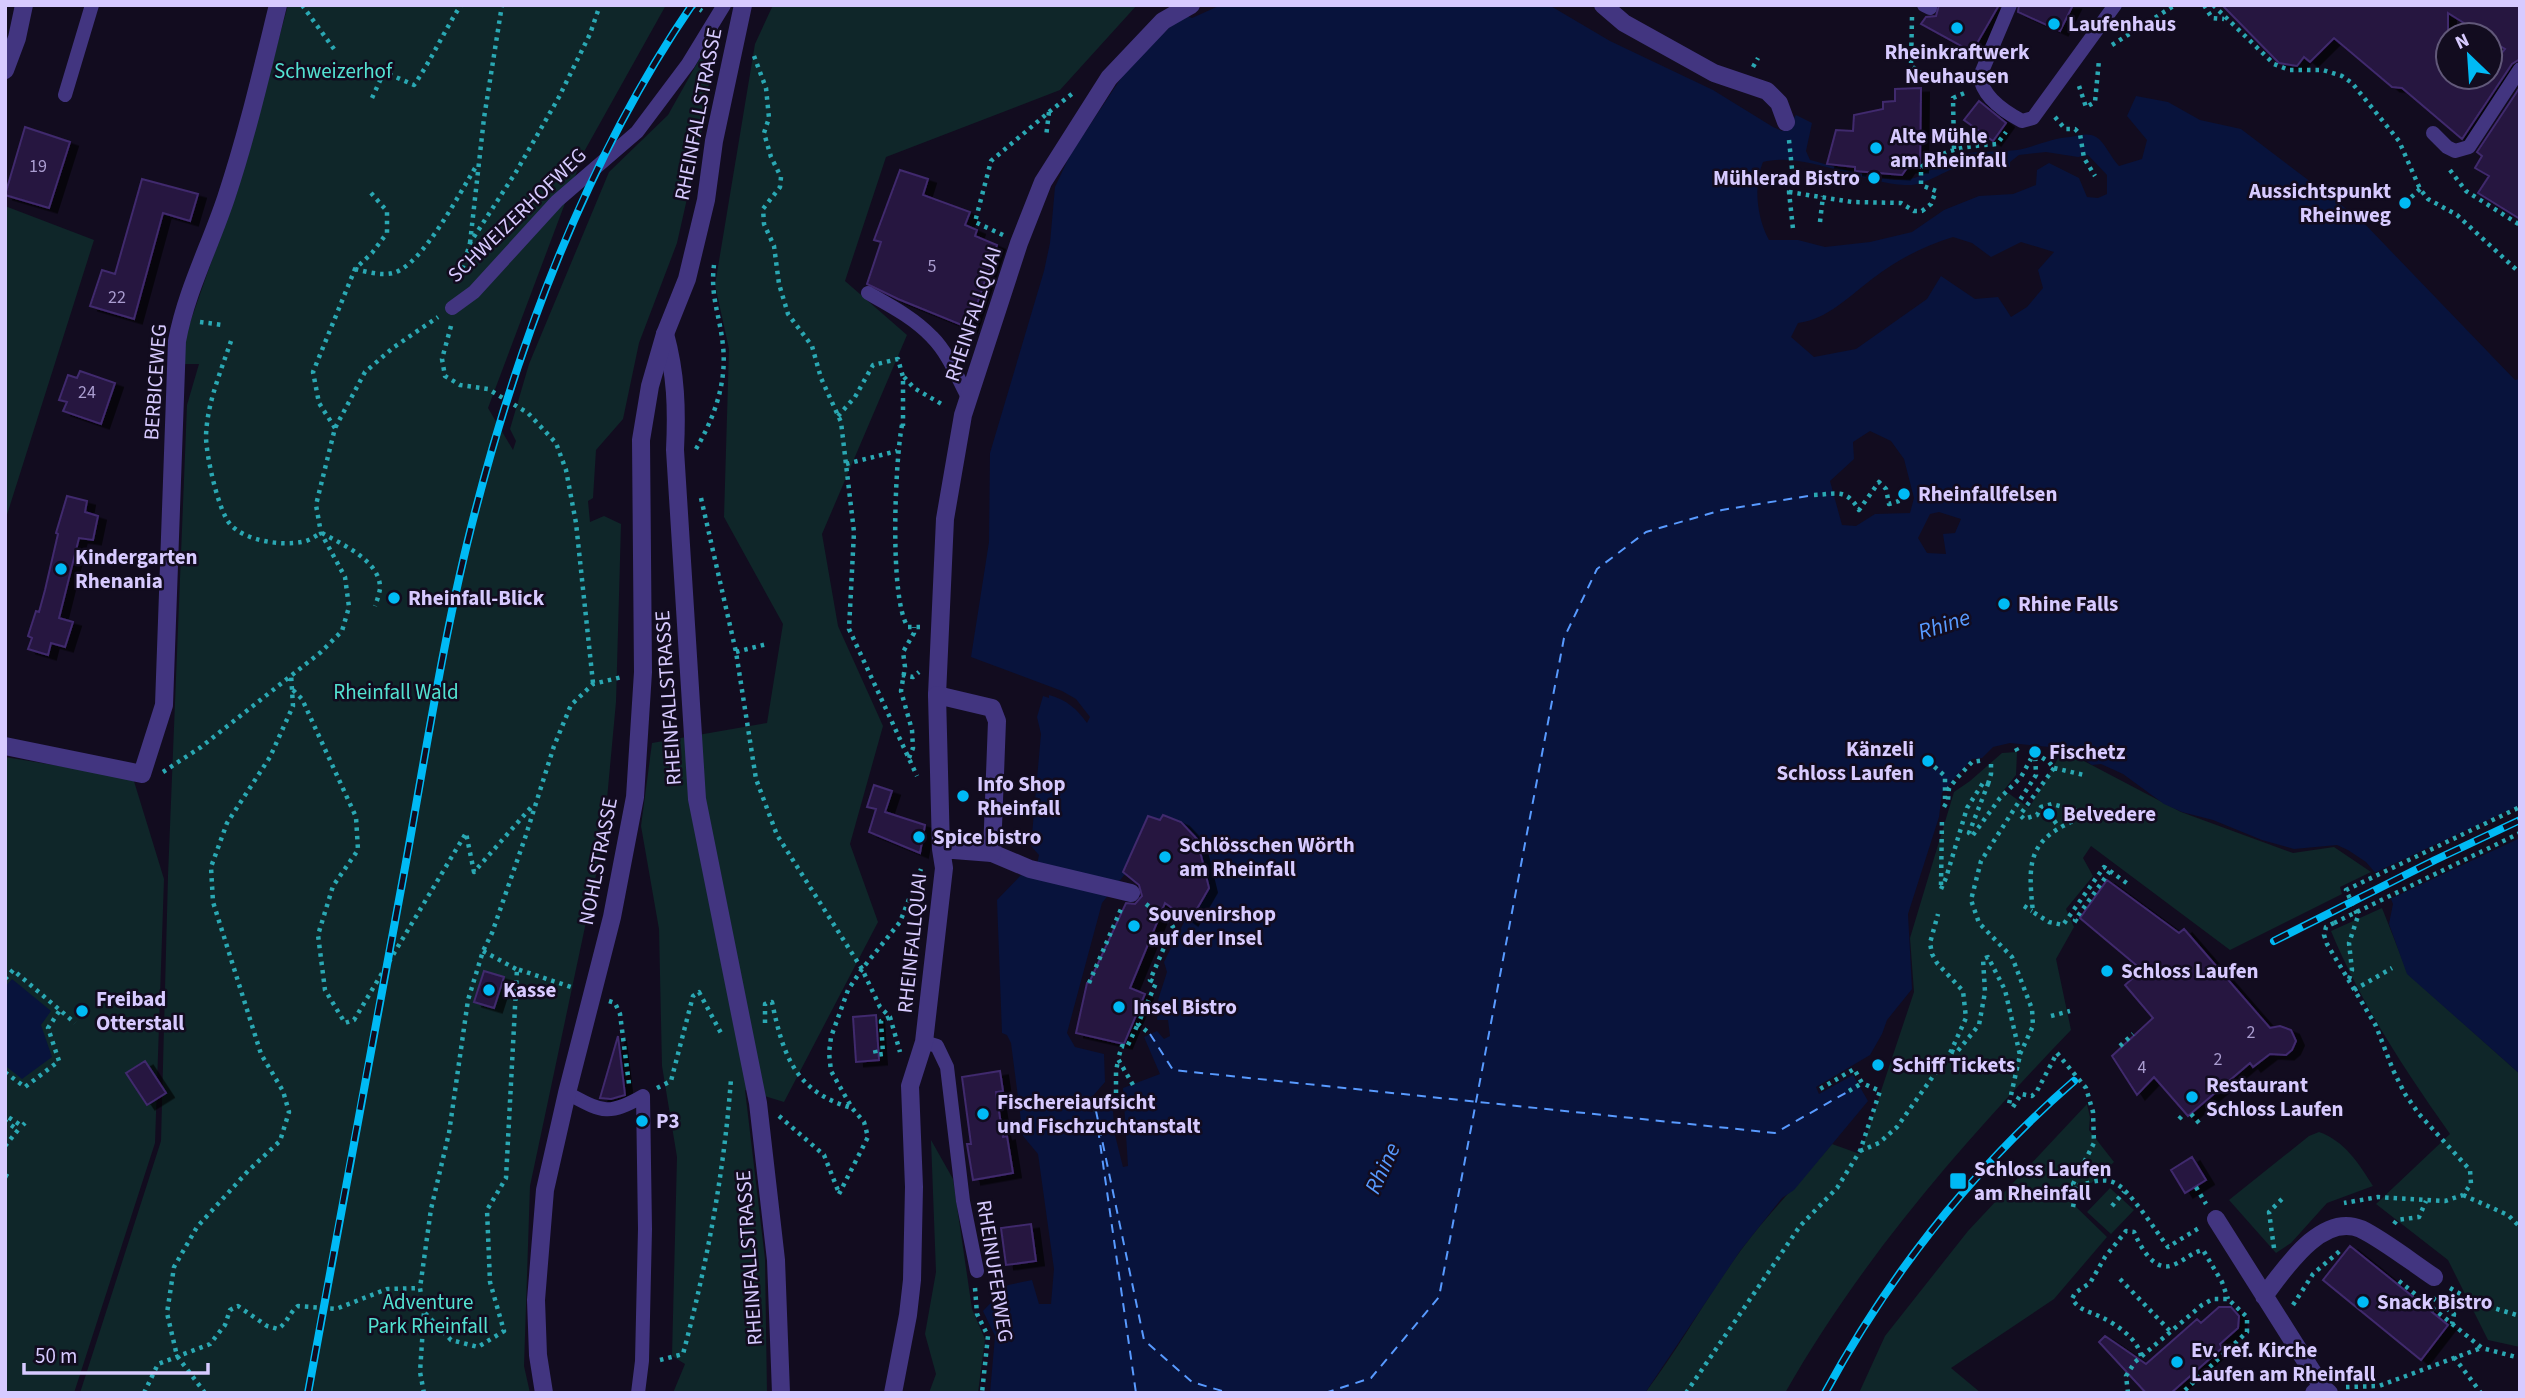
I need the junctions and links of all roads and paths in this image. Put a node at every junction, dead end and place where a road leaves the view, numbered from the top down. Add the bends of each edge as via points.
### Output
1 (23, 5) edge
2 (92, 5) edge
3 (278, 5) edge
4 (302, 5) edge
5 (461, 5) edge
6 (502, 5) edge
7 (600, 5) edge
8 (724, 5) edge
9 (743, 5) edge
10 (1191, 5) edge
11 (1603, 5) edge
12 (2010, 5) edge
13 (2115, 5) edge
14 (2175, 5) edge
15 (2204, 5) edge
16 (2213, 5) edge
17 (1912, 17) dead end
18 (2225, 19) junction
19 (334, 49) dead end
20 (2072, 62) junction
21 (2520, 69) edge
22 (5, 70) edge
23 (1981, 82) junction
24 (766, 88) dead end
25 (65, 95) dead end
26 (372, 98) dead end
27 (2017, 118) junction
28 (1787, 125) joint
29 (2075, 129) dead end
30 (2438, 138) joint
31 (1045, 140) dead end
32 (1954, 149) junction
33 (479, 161) junction
34 (2095, 176) dead end
35 (2420, 189) junction
36 (1789, 192) junction
37 (372, 193) dead end
38 (1823, 196) junction
39 (2406, 203) dead end
40 (1820, 222) dead end
41 (2520, 225) edge
42 (1793, 229) dead end
43 (470, 243) junction
44 (1019, 243) junction
45 (715, 259) dead end
46 (355, 269) junction
47 (2520, 273) edge
48 (868, 293) dead end
49 (452, 308) junction
50 (665, 334) junction
51 (232, 341) dead end
52 (903, 377) junction
53 (969, 399) junction
54 (948, 407) dead end
55 (838, 416) junction
56 (335, 428) junction
57 (897, 451) junction
58 (694, 453) dead end
59 (846, 464) junction
60 (698, 485) dead end
61 (1904, 494) dead end
62 (1814, 495) dead end
63 (321, 533) junction
64 (375, 606) dead end
65 (942, 626) junction
66 (914, 627) junction
67 (767, 644) dead end
68 (736, 652) junction
69 (643, 673) junction
70 (292, 674) junction
71 (593, 684) junction
72 (292, 689) junction
73 (937, 695) junction
74 (5, 746) edge
75 (2016, 748) dead end
76 (2035, 752) junction
77 (2019, 754) dead end
78 (1985, 760) dead end
79 (1928, 761) dead end
80 (1991, 762) dead end
81 (2054, 768) junction
82 (2001, 773) dead end
83 (142, 774) junction
84 (1991, 774) junction
85 (2084, 775) dead end
86 (1945, 776) junction
87 (1955, 781) junction
88 (1987, 784) junction
89 (1945, 799) dead end
90 (537, 801) junction
91 (1944, 807) dead end
92 (2520, 807) edge
93 (2049, 814) dead end
94 (1942, 819) dead end
95 (2059, 827) junction
96 (2520, 833) edge
97 (941, 849) junction
98 (992, 853) junction
99 (944, 868) junction
100 (2110, 872) junction
101 (2128, 884) dead end
102 (1127, 899) junction
103 (2024, 906) dead end
104 (2033, 912) junction
105 (1938, 914) dead end
106 (2078, 922) dead end
107 (483, 951) junction
108 (2392, 968) dead end
109 (517, 969) junction
110 (862, 969) junction
111 (5, 979) edge
112 (2349, 980) junction
113 (1089, 984) dead end
114 (2354, 990) junction
115 (591, 994) junction
116 (60, 1010) junction
117 (2070, 1011) dead end
118 (2051, 1016) dead end
119 (890, 1017) junction
120 (75, 1023) dead end
121 (1138, 1024) junction
122 (1150, 1034) dead end
123 (2133, 1034) dead end
124 (723, 1037) dead end
125 (924, 1042) junction
126 (2120, 1046) dead end
127 (749, 1049) junction
128 (875, 1050) dead end
129 (1951, 1051) junction
130 (2020, 1054) junction
131 (1118, 1059) junction
132 (5, 1074) edge
133 (731, 1076) dead end
134 (1862, 1083) junction
135 (1133, 1085) dead end
136 (910, 1086) junction
137 (1820, 1089) dead end
138 (1849, 1091) dead end
139 (566, 1093) junction
140 (648, 1093) junction
141 (758, 1103) junction
142 (852, 1108) junction
143 (1096, 1111) dead end
144 (2179, 1119) dead end
145 (25, 1123) dead end
146 (2199, 1123) dead end
147 (5, 1146) edge
148 (1860, 1152) junction
149 (5, 1175) edge
150 (12, 1179) dead end
151 (2077, 1186) junction
152 (2196, 1186) dead end
153 (2124, 1192) junction
154 (2463, 1195) junction
155 (2285, 1196) dead end
156 (2426, 1201) junction
157 (2339, 1205) dead end
158 (2112, 1206) dead end
159 (2073, 1207) dead end
160 (2210, 1217) junction
161 (2520, 1227) edge
162 (2377, 1240) junction
163 (2349, 1243) dead end
164 (2274, 1248) dead end
165 (977, 1271) joint
166 (2394, 1277) dead end
167 (2120, 1279) dead end
168 (2431, 1286) joint
169 (420, 1288) junction
170 (2457, 1293) dead end
171 (2264, 1296) junction
172 (2228, 1298) junction
173 (424, 1312) junction
174 (2520, 1316) edge
175 (2282, 1324) junction
176 (2452, 1324) junction
177 (2170, 1331) junction
178 (2482, 1348) junction
179 (177, 1356) junction
180 (2141, 1356) junction
181 (2454, 1357) junction
182 (2520, 1358) edge
183 (642, 1362) junction
184 (2379, 1386) junction
185 (2322, 1391) edge
186 (144, 1393) edge
187 (205, 1393) edge
188 (424, 1393) edge
189 (544, 1393) edge
190 (638, 1393) edge
191 (781, 1393) edge
192 (893, 1393) edge
193 (982, 1393) edge
194 (1686, 1393) edge
195 (2128, 1393) edge
196 (2182, 1393) edge
197 (2384, 1393) edge
198 (2481, 1393) edge

1 - 22 street
2 - 25 lane
3 - 83 street, BERBICEWEG via 226,198 182,317 174,403 164,705
4 - 19 path
5 - 26 path via 414,85 384,72
6 - 33 path
7 - 43 path via 559,97
8 - 49 lane, SCHWEIZERHOFWEG via 688,64 637,132 557,201 474,292
9 - 50 street, RHEINFALLSTRASSE via 706,200 687,279
10 - 44 street, RHEINFALLQUAI via 1163,21 1109,78 1043,183
11 - 28 street via 1624,23 1714,73 1767,92 1779,103
12 - 23 lane
13 - 20 lane
14 - 20 path via 2113,43 2098,61 2095,102 2086,107
15 - 18 path via 2212,18
16 - 18 path
17 - 23 path via 1911,66 1925,76 1969,74
18 - 35 path via 2274,64 2323,70 2352,83 2399,141
20 - 27 lane via 2034,118
21 - 30 lane via 2469,147 2455,151
23 - 27 lane via 1991,99
23 - 32 path via 1953,97
24 - 55 path via 769,118 764,134 781,177 763,209 764,225 774,246 788,314 812,346
27 - 32 path via 1997,144
28 - 36 path via 1792,169
29 - 34 path
30 - 41 path via 2436,152 2466,191
31 - 44 path via 1049,112 991,160 975,222
32 - 38 path via 1922,167 1921,185 1936,191 1922,211 1901,203
33 - 43 path
33 - 46 path via 422,251 406,268 390,274
35 - 39 path
35 - 47 path via 2427,199 2457,215
36 - 38 path
36 - 42 path
37 - 46 path via 387,211 387,233
38 - 40 path
43 - 49 path
44 - 53 street, RHEINFALLQUAI
45 - 58 path via 711,286 723,347 722,386 711,423
46 - 56 path via 313,372 318,403
48 - 53 lane via 934,338
49 - 56 path, SCHWEIZERHOFWEG via 365,372
49 - 71 path via 451,332 442,359 445,376 460,385 488,389 528,413 556,443 576,523
50 - 69 street, NOHLSTRASSE via 642,440
50 - 127 street, RHEINFALLSTRASSE via 674,367 697,799
51 - 63 path via 213,394 206,436 211,473 230,524 252,538 283,544 305,542
52 - 54 path
52 - 55 path via 898,359 873,365
52 - 57 path via 903,426
53 - 65 street, RHEINFALLQUAI via 945,519
55 - 59 path
56 - 63 path, SCHWEIZERHOFWEG via 316,505
57 - 59 path
57 - 66 path via 896,561 902,619
59 - 66 path via 854,532 849,629 909,759 912,730 901,691 903,652
60 - 68 path
61 - 62 path via 1902,500 1889,505 1886,489 1879,482 1859,510 1845,493
63 - 64 path via 352,550 376,571 380,588
63 - 70 path, SCHWEIZERHOFWEG via 345,577 349,607 342,631
65 - 66 path
65 - 73 street, RHEINFALLQUAI
67 - 68 path
68 - 110 path via 757,779 777,835
69 - 71 path
69 - 115 street, NOHLSTRASSE via 635,797 612,917
70 - 72 path
70 - 83 path, SCHWEIZERHOFWEG via 165,772
71 - 90 path via 571,705
72 - 90 path via 302,699 356,817 358,849 333,886 318,935 325,990 345,1023 354,1020 466,833 474,872
72 - 179 path via 293,706 270,757 227,823 211,867 213,902 261,1054 283,1091 289,1112 280,1141 197,1227 174,1267 167,1313
73 - 97 street, RHEINFALLQUAI
73 - 98 street via 992,708 996,714
74 - 83 street
75 - 77 path
76 - 81 path
76 - 88 path via 2021,777 1973,835 1969,833
76 - 130 path via 2036,775 1981,861 1971,900 1979,923 2012,957 2032,1009 2033,1026
78 - 87 path via 1972,762
79 - 86 path
80 - 84 path
81 - 85 path
81 - 95 path via 2020,815 2037,815 2041,807 2052,804 2082,812 2082,817
82 - 84 path
84 - 88 path
86 - 87 path
86 - 89 path
87 - 91 path
88 - 94 path via 1983,783 1968,808 1941,889
90 - 107 path
92 - 112 path via 2346,890 2358,916 2349,943
93 - 95 path
95 - 104 path via 2035,852 2029,879
96 - 112 path, bridge via 2326,928 2327,944
97 - 98 street, RHEINFALLQUAI
97 - 99 street, RHEINFALLQUAI
98 - 102 street, RHEINFALLQUAI
99 - 110 path via 922,868 900,922
99 - 125 street, RHEINFALLQUAI
100 - 101 path
100 - 104 path via 2104,867 2063,925
100 - 106 path via 2075,920
102 - 113 path
102 - 121 path via 1172,927
103 - 104 path
105 - 129 path via 1930,943 1932,954 1963,991 1966,1018
107 - 109 path
107 - 169 path via 468,1000
108 - 114 path
109 - 115 path
109 - 173 path via 506,1178 487,1210 490,1282 504,1331 478,1347 451,1340
110 - 119 path via 880,1007
110 - 142 path via 838,1013 829,1053 831,1071
111 - 116 path via 13,970
112 - 114 path
114 - 154 path via 2376,1026 2405,1094 2470,1170 2470,1184
115 - 139 street, NOHLSTRASSE
115 - 140 path via 615,1003 629,1086
116 - 120 path
116 - 132 path via 48,1028 59,1061 26,1087
117 - 118 path
119 - 128 path via 881,1021 883,1054 876,1055
119 - 136 path
121 - 122 path
121 - 131 path
123 - 126 path
124 - 140 path via 699,992 693,996 671,1081
125 - 136 street
125 - 165 lane, RHEINUFERWEG via 937,1046 947,1067 963,1201
127 - 141 street, RHEINFALLSTRASSE
127 - 142 path via 765,1036 765,1004 772,1002 787,1058 798,1074 836,1104
129 - 130 path via 1956,1053 1979,1025 1985,992 1983,959 1988,957 2005,990
129 - 148 path via 1897,1127
130 - 151 path via 2011,1105 2021,1094 2032,1096 2037,1091 2057,1053 2086,1088 2094,1143 2073,1184
131 - 135 path
131 - 143 path via 1116,1099 1095,1105
133 - 183 path via 711,1239 683,1354
134 - 137 path via 1854,1069
134 - 138 path
134 - 148 path via 1880,1091
136 - 192 street via 912,1280
139 - 140 lane via 604,1110 621,1109
139 - 189 street, NOHLSTRASSE via 540,1237 536,1300
140 - 183 lane
141 - 142 path via 824,1154 839,1194 867,1137 864,1122
141 - 191 street, RHEINFALLSTRASSE via 776,1260
144 - 146 path via 2188,1114
145 - 147 path via 22,1126 8,1117 5,1121 18,1130
148 - 194 path via 1837,1188 1800,1226
149 - 150 path
151 - 153 path via 2098,1180 2116,1183
151 - 159 path
152 - 160 path
153 - 158 path
153 - 160 path via 2168,1247
154 - 156 path
154 - 161 path via 2508,1215
155 - 164 path via 2269,1212
156 - 157 path via 2378,1197
156 - 162 path via 2419,1217 2397,1220
160 - 171 street
162 - 168 street
162 - 171 street via 2359,1228 2319,1233
163 - 175 path via 2313,1274
165 - 193 path, RHEINUFERWEG via 977,1314 988,1336
166 - 176 path
167 - 177 path
168 - 176 path via 2454,1314
169 - 173 path
169 - 179 path via 387,1289 336,1308 298,1306 278,1329 237,1307 230,1310 210,1344
170 - 174 path via 2474,1303
171 - 175 street
172 - 177 path via 2202,1305
172 - 180 path via 2203,1250 2170,1267 2158,1265 2134,1232 2126,1231 2090,1283 2073,1299 2077,1307 2105,1318 2127,1335 2139,1346
172 - 196 path via 2247,1317 2247,1332
173 - 188 path
175 - 185 street
176 - 178 path
177 - 180 path
178 - 181 path
178 - 182 path
179 - 186 path via 158,1364
179 - 187 path
180 - 195 path via 2126,1376
181 - 184 path
181 - 198 path
183 - 190 lane
184 - 185 path
184 - 197 path

